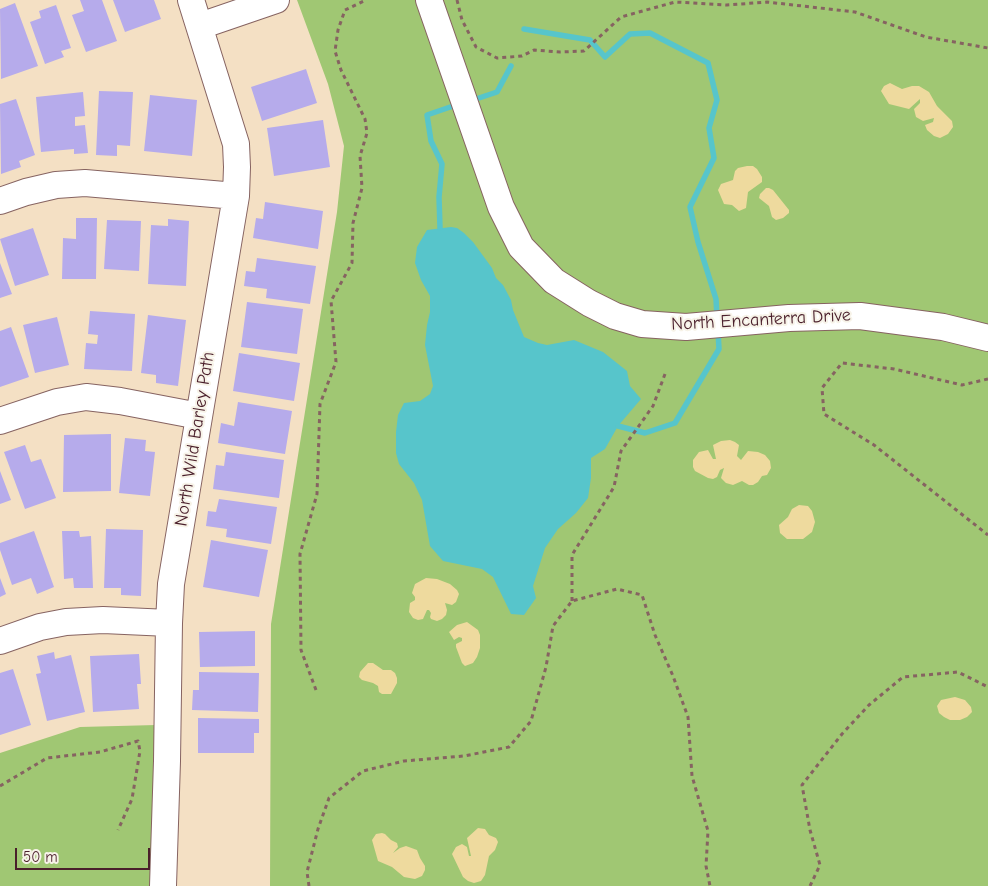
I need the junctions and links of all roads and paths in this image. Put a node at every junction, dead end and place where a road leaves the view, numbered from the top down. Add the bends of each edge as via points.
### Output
1 (191, 0) edge
2 (276, 0) edge
3 (366, 0) edge
4 (429, 0) edge
5 (457, 0) edge
6 (200, 26) junction
7 (988, 48) edge
8 (236, 196) junction
9 (0, 201) edge
10 (988, 338) edge
11 (665, 374) dead end
12 (988, 379) edge
13 (199, 416) junction
14 (0, 421) edge
15 (988, 535) edge
16 (572, 601) junction
17 (168, 623) junction
18 (0, 641) edge
19 (988, 687) edge
20 (316, 690) dead end
21 (0, 786) edge
22 (118, 830) dead end
23 (163, 886) edge
24 (309, 886) edge
25 (710, 886) edge
26 (810, 886) edge

1 - 6 street, North Wild Barley Path
2 - 6 street
3 - 20 path via 345,10 335,52 365,119 366,133 360,156 362,188 352,223 352,263 331,301 336,362 320,404 317,494 300,554 301,650
4 - 10 street, North Encanterra Drive via 501,207 521,247 554,281 588,303 642,324 686,327 860,316 942,327
5 - 7 path via 462,20 476,47 497,58 522,56 534,50 584,51 621,17 675,2 767,2 855,12 926,37
6 - 8 street, North Wild Barley Path via 236,144
8 - 9 street via 85,183 56,185
8 - 13 street, North Wild Barley Path
11 - 16 path via 653,406 621,451 614,487 572,555
12 - 15 path via 962,385 894,369 842,363 822,388 824,414 874,445
13 - 14 street via 86,397 56,402
13 - 17 street, North Wild Barley Path via 171,584
16 - 24 path via 553,626 546,667 531,720 509,747 464,756 404,761 363,771 329,798 307,872
16 - 25 path via 617,589 642,595 688,717 692,776 708,831 706,866
17 - 18 street via 66,622
17 - 23 street, North Wild Barley Path
19 - 26 path via 958,672 904,677 869,705 842,734 802,785 820,865
21 - 22 path via 47,758 100,752 138,742 140,751 132,799

